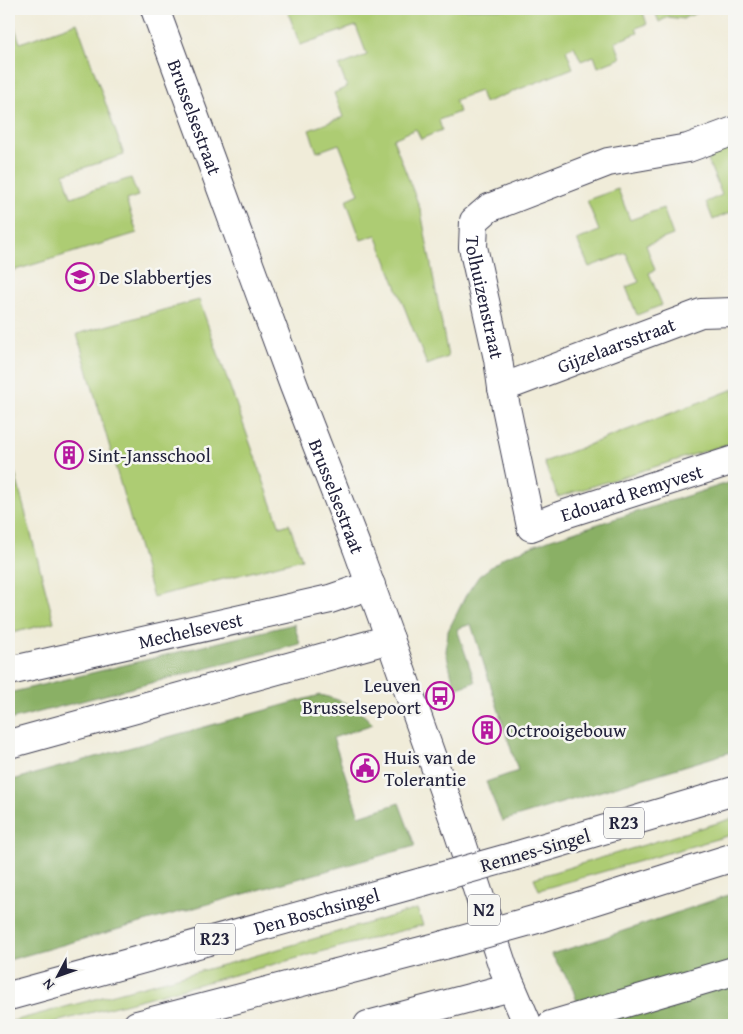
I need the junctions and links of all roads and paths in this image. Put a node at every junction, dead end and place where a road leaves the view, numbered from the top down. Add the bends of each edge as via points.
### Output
1 (155, 9) edge
2 (734, 131) edge
3 (734, 312) edge
4 (502, 388) junction
5 (734, 460) edge
6 (531, 527) joint
7 (371, 585) junction
8 (390, 638) junction
9 (9, 671) edge
10 (9, 744) edge
11 (734, 790) edge
12 (734, 857) edge
13 (422, 882) joint
14 (734, 972) edge
15 (511, 986) junction
16 (9, 996) edge
17 (137, 1025) edge
18 (368, 1025) edge
19 (528, 1025) edge
20 (551, 1025) edge

1 - 7 main road, Brusselsestraat via 290,377
2 - 4 main road, Tolhuizenstraat via 688,148 608,162 490,208 474,221 473,248
3 - 4 main road, Gijzelaarsstraat via 700,312
4 - 6 main road, Tolhuizenstraat
5 - 6 main road, Edouard Remyvest
7 - 8 main road, Brusselsestraat
7 - 9 main road, Mechelsevest via 330,599
8 - 10 main road
8 - 15 main road, Brusselsestraat / N2
11 - 13 main road, Rennes-Singel / R23, bridge
12 - 17 main road, bridge via 537,919
13 - 16 main road, Den Boschsingel / R23
14 - 20 main road
15 - 18 main road
15 - 19 main road, N2

